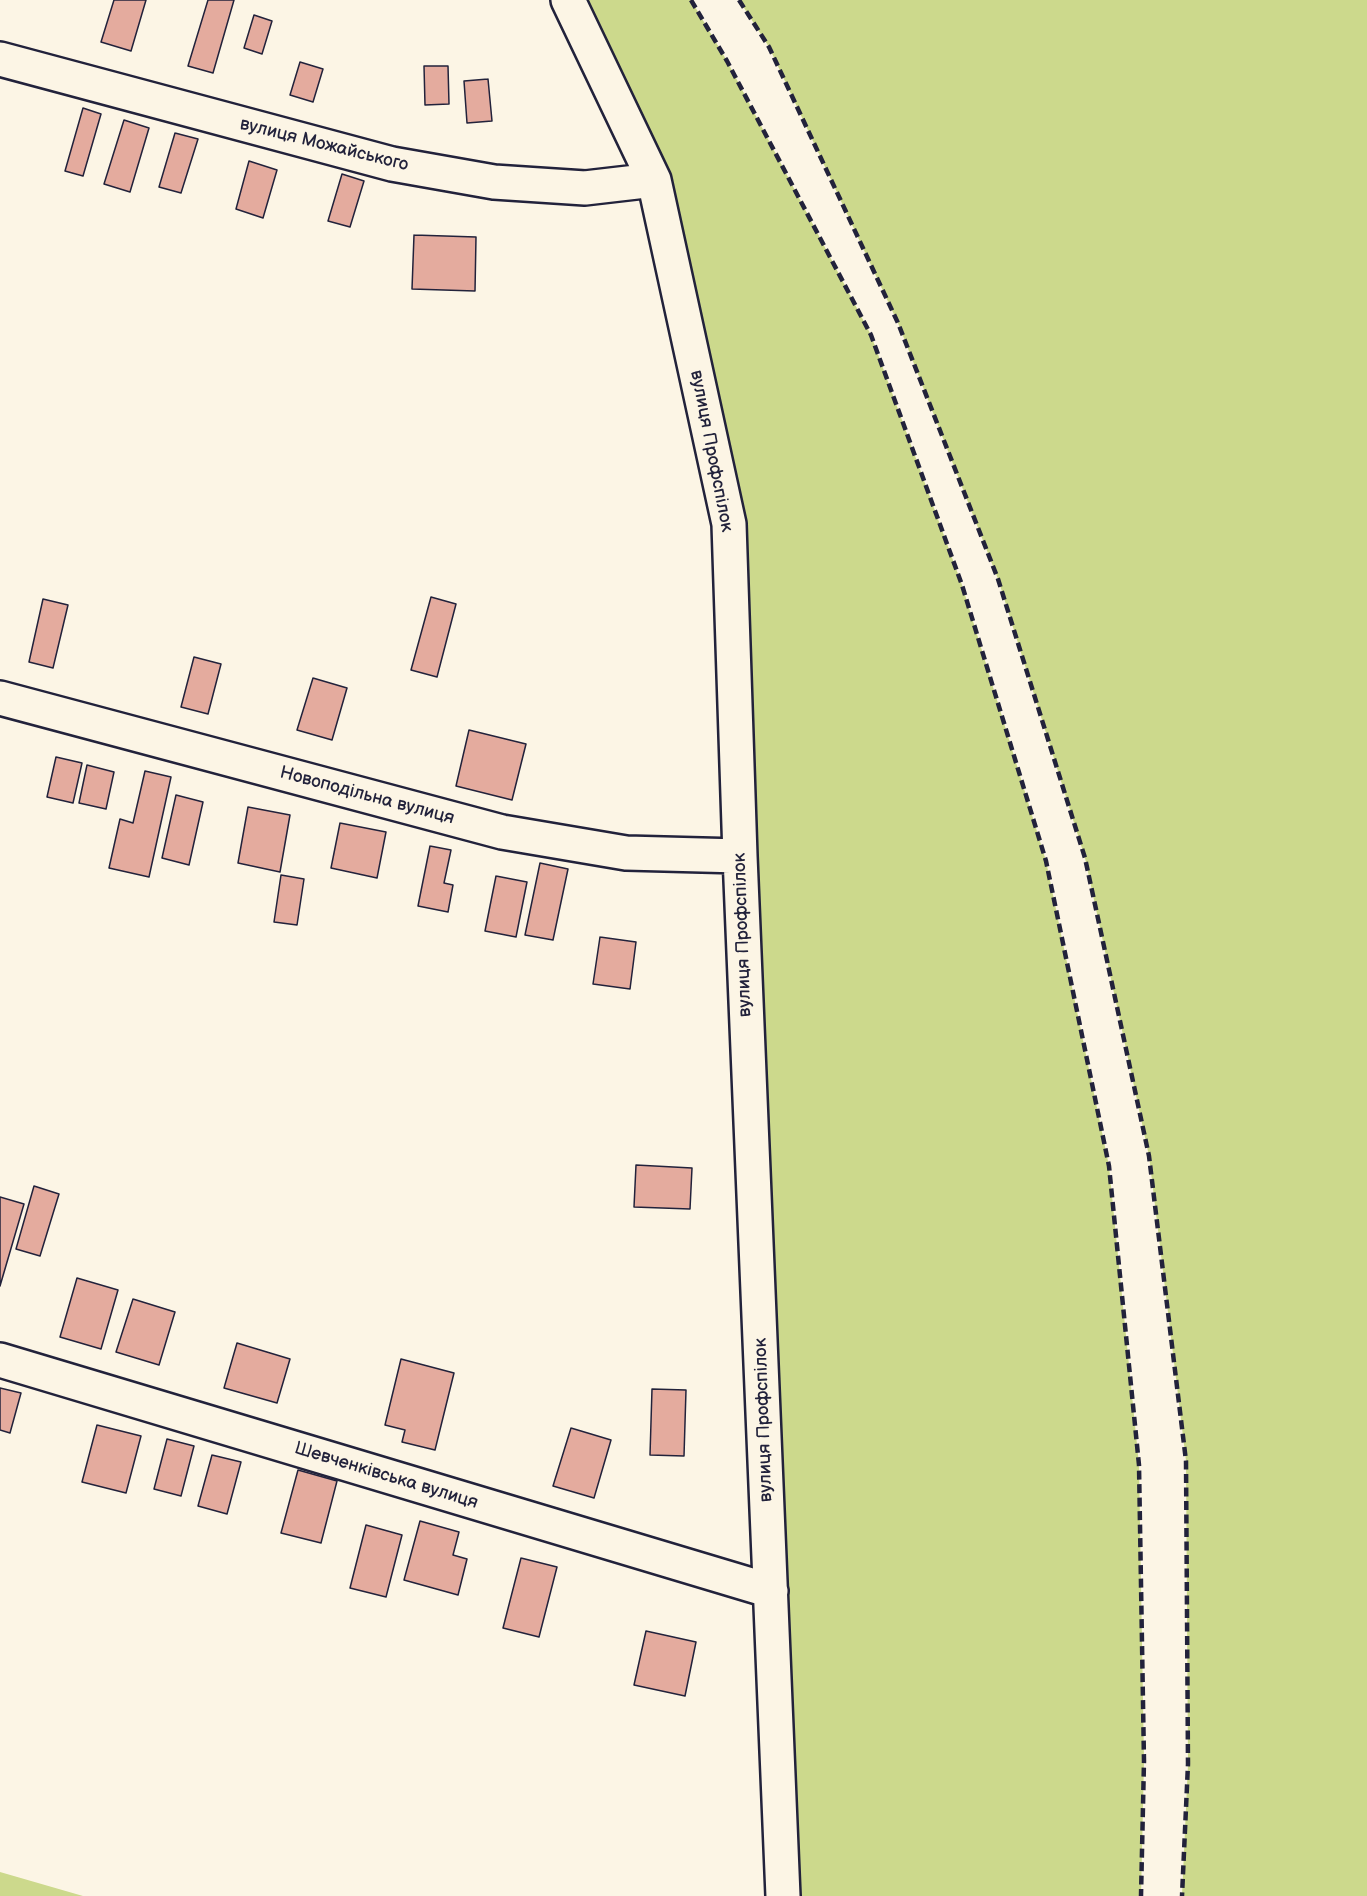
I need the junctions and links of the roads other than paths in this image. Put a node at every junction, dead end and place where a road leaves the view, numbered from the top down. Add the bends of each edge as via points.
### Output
1 (568, 0) edge
2 (0, 58) edge
3 (654, 180) junction
4 (0, 698) edge
5 (740, 856) junction
6 (0, 1360) edge
7 (771, 1591) junction
8 (783, 1896) edge

1 - 3 street, вулиця Профспілок
2 - 3 street, вулиця Можайського via 392,164 494,182 585,188
3 - 5 street, вулиця Профспілок via 729,524
4 - 5 street, Новоподільна вулиця via 502,832 626,853
5 - 7 street, вулиця Профспілок
6 - 7 street, Шевченківська вулиця
7 - 8 street, вулиця Профспілок

